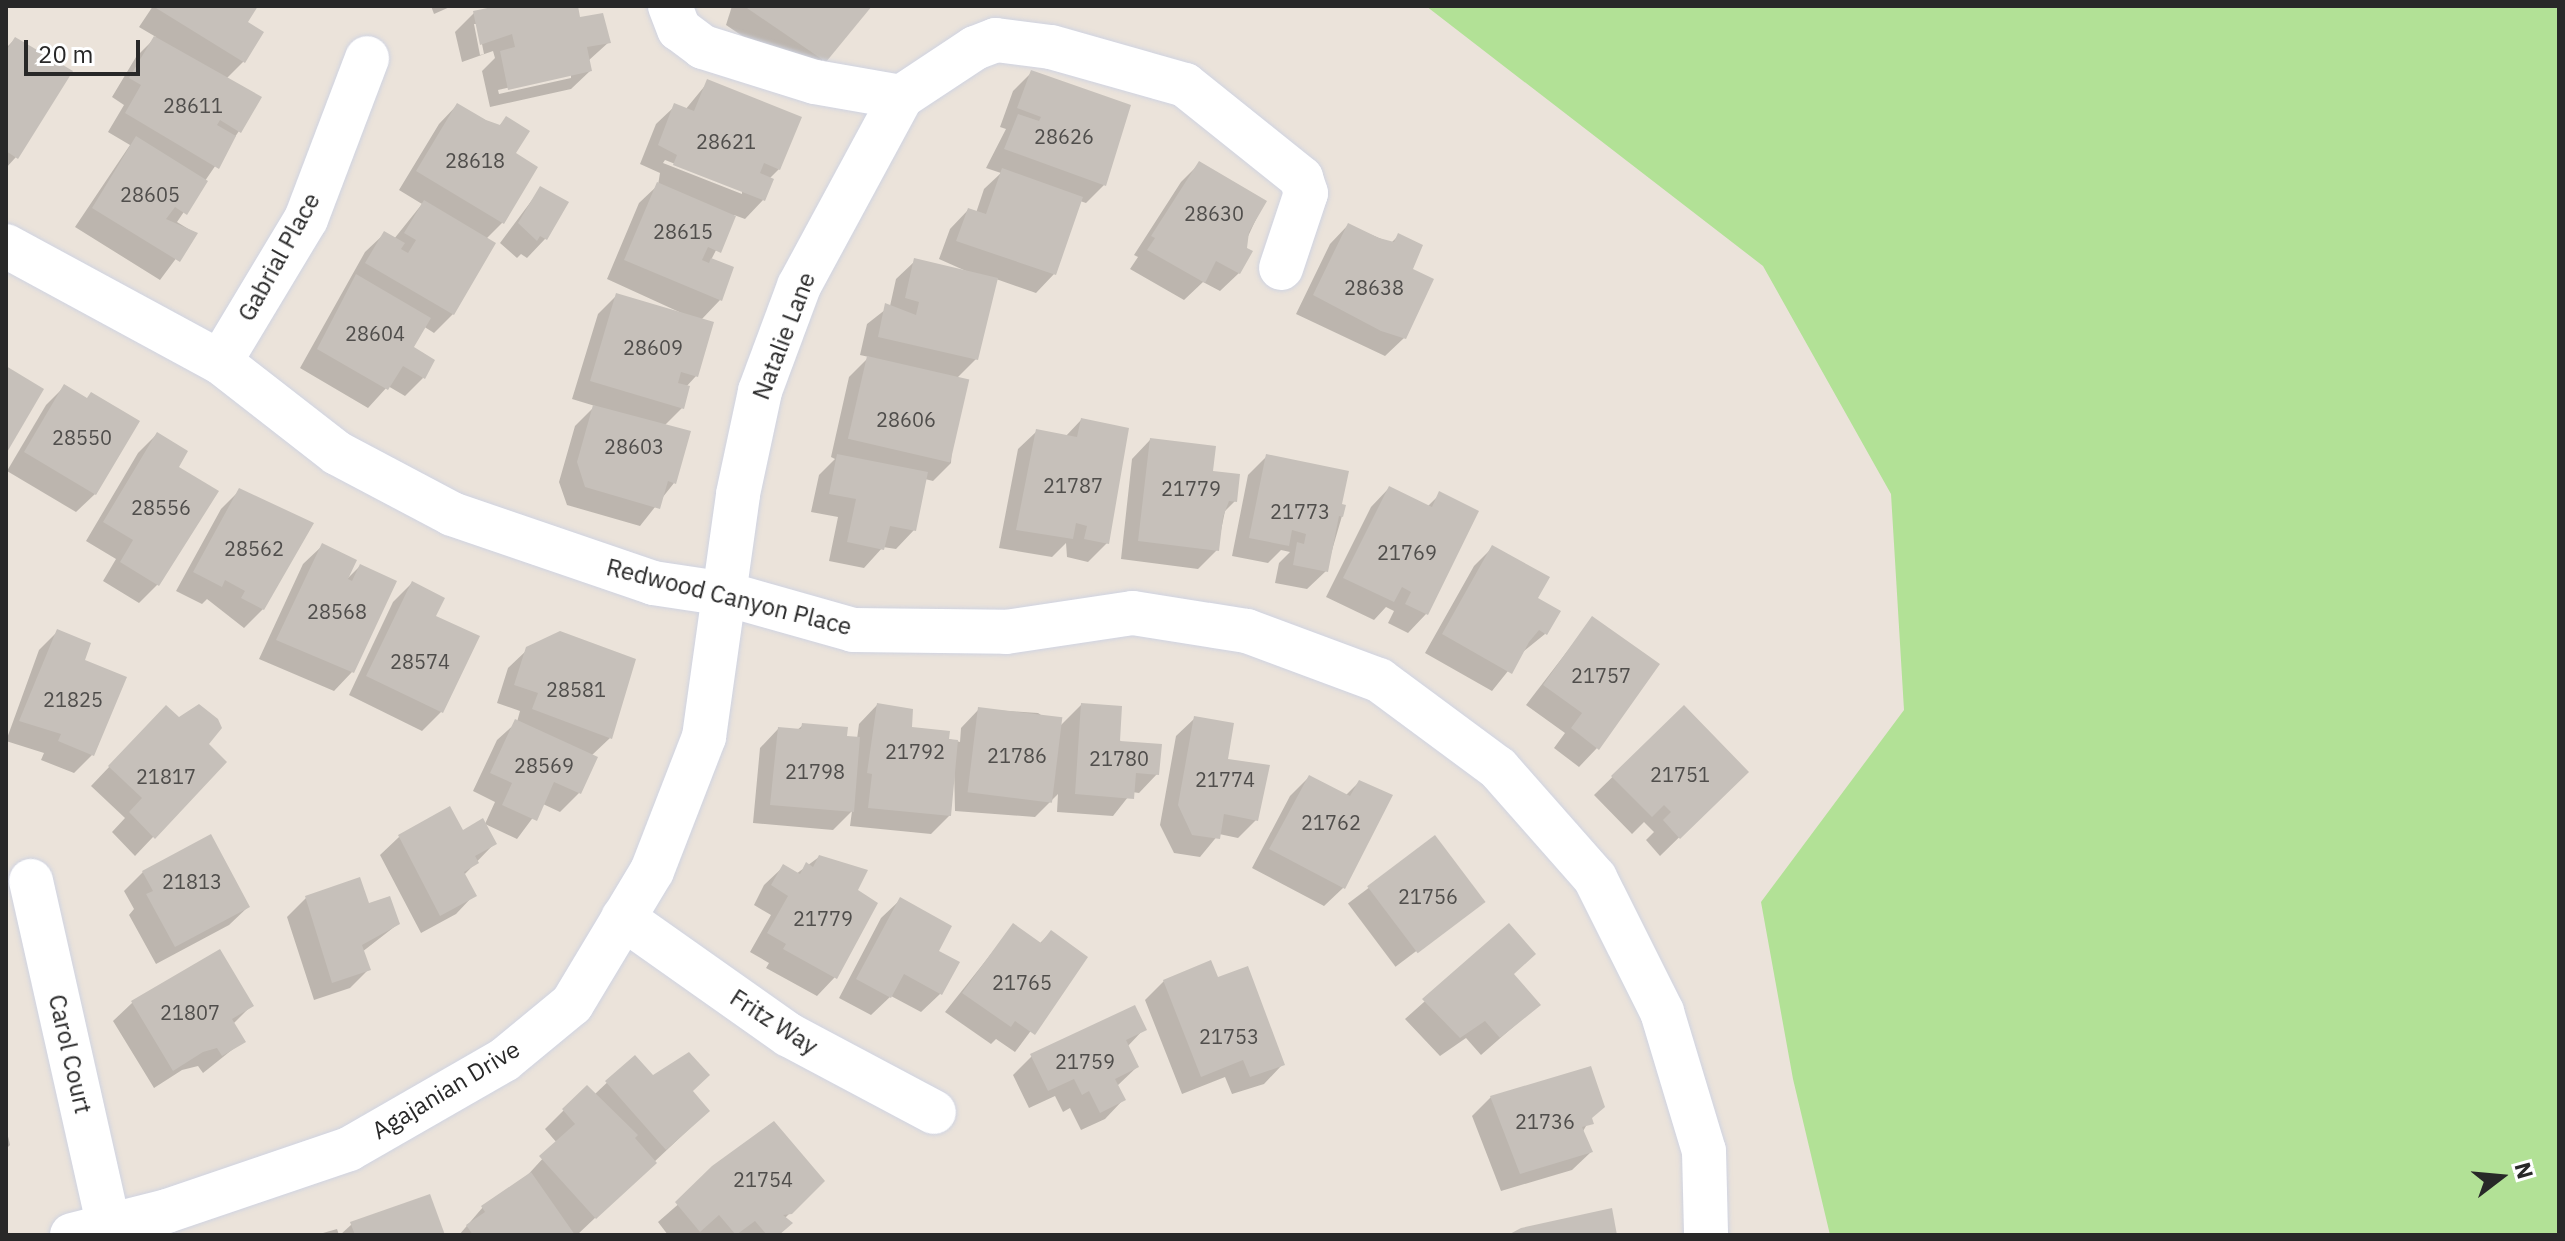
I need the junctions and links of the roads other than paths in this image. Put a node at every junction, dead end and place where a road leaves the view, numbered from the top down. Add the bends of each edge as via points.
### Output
1 (670, 6) edge
2 (367, 58) dead end
3 (901, 97) junction
4 (6, 246) edge
5 (1281, 268) dead end
6 (220, 362) junction
7 (726, 594) junction
8 (31, 881) dead end
9 (623, 918) junction
10 (934, 1112) dead end
11 (91, 1230) edge
12 (1706, 1235) edge

1 - 3 street via 679,29 703,47 815,82
2 - 6 street, Gabrial Place via 306,219
3 - 5 street via 996,40 1051,47 1185,85 1301,178 1306,193
3 - 7 street, Natalie Lane via 799,286 760,391 738,494
4 - 6 street, Redwood Canyon Place
6 - 7 street, Redwood Canyon Place via 337,453 452,514 653,583
7 - 9 street, Agajanian Drive via 704,737 652,871
7 - 12 street, Redwood Canyon Place via 853,630 1006,632 1133,613 1247,631 1379,680 1498,768 1595,878 1662,1012 1704,1151
8 - 11 street, Carol Court
9 - 10 street, Fritz Way via 789,1035
9 - 11 street, Agajanian Drive via 572,1004 504,1060 349,1149

